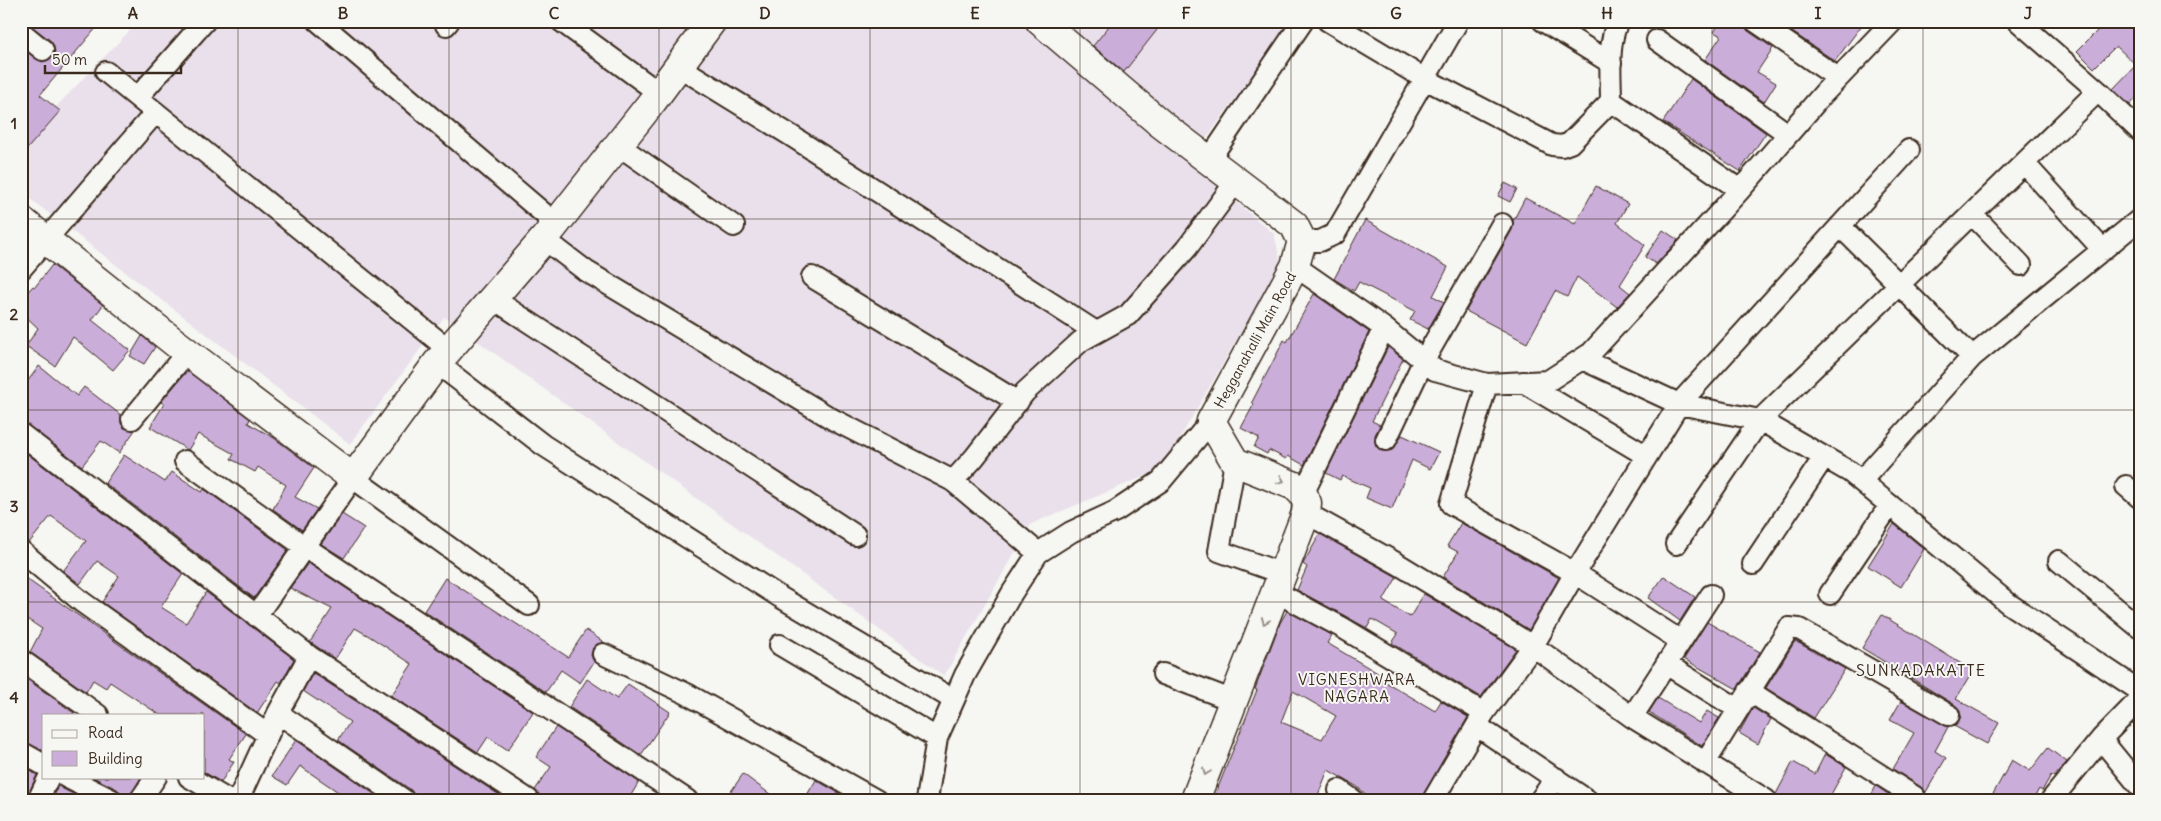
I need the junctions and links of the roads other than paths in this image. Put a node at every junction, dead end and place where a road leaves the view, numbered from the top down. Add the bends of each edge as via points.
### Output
1 (204, 21) edge
2 (318, 21) edge
3 (712, 21) edge
4 (1040, 21) edge
5 (1303, 21) edge
6 (1328, 21) edge
7 (1458, 21) edge
8 (1543, 21) edge
9 (1618, 21) edge
10 (1755, 21) edge
11 (2018, 21) edge
12 (1888, 23) edge
13 (574, 25) edge
14 (21, 32) edge
15 (1657, 40) dead end
16 (43, 50) dead end
17 (1610, 63) junction
18 (678, 66) junction
19 (106, 72) dead end
20 (1838, 78) junction
21 (1425, 79) junction
22 (2098, 91) junction
23 (659, 93) junction
24 (138, 97) junction
25 (1611, 101) junction
26 (155, 113) junction
27 (2140, 132) edge
28 (1788, 134) junction
29 (618, 145) junction
30 (1909, 150) dead end
31 (1209, 160) junction
32 (2024, 163) junction
33 (1237, 180) junction
34 (1740, 190) junction
35 (1972, 214) junction
36 (2140, 219) edge
37 (21, 220) edge
38 (1502, 224) dead end
39 (734, 226) dead end
40 (1840, 226) junction
41 (550, 231) junction
42 (45, 239) junction
43 (2103, 250) junction
44 (1298, 254) junction
45 (2020, 265) dead end
46 (21, 269) edge
47 (812, 277) dead end
48 (1899, 284) junction
49 (492, 298) junction
50 (1384, 328) junction
51 (1096, 332) junction
52 (187, 352) junction
53 (443, 356) junction
54 (1972, 356) junction
55 (1582, 359) junction
56 (1423, 362) junction
57 (1523, 382) junction
58 (1487, 384) junction
59 (1018, 402) junction
60 (1679, 404) junction
61 (132, 419) dead end
62 (1760, 420) junction
63 (1211, 421) junction
64 (21, 434) edge
65 (1386, 440) dead end
66 (1647, 456) junction
67 (1824, 457) junction
68 (185, 460) dead end
69 (1235, 462) junction
70 (353, 478) junction
71 (953, 481) junction
72 (1861, 481) junction
73 (1305, 503) junction
74 (1890, 505) junction
75 (855, 535) dead end
76 (1676, 544) dead end
77 (305, 547) junction
78 (21, 550) edge
79 (1038, 553) junction
80 (2059, 561) dead end
81 (1753, 564) dead end
82 (1575, 573) junction
83 (1279, 583) junction
84 (1830, 594) dead end
85 (1711, 595) dead end
86 (529, 605) dead end
87 (256, 616) junction
88 (2140, 628) edge
89 (1681, 641) junction
90 (780, 645) dead end
91 (1533, 646) junction
92 (603, 654) dead end
93 (310, 656) junction
94 (21, 660) edge
95 (1666, 664) junction
96 (1163, 674) dead end
97 (1749, 691) junction
98 (2140, 691) edge
99 (2140, 699) edge
100 (954, 700) junction
101 (1234, 701) junction
102 (1738, 710) junction
103 (278, 713) junction
104 (97, 714) edge
105 (1949, 715) dead end
106 (1632, 717) junction
107 (1481, 719) junction
108 (268, 736) junction
109 (937, 738) junction
110 (2101, 739) junction
111 (21, 752) edge
112 (1705, 763) junction
113 (42, 764) edge
114 (49, 778) edge
115 (68, 778) edge
116 (155, 778) edge
117 (191, 778) edge
118 (1556, 778) junction
119 (2140, 787) edge
120 (1915, 796) dead end
121 (38, 800) edge
122 (112, 800) edge
123 (140, 800) edge
124 (228, 800) edge
125 (238, 800) edge
126 (404, 800) edge
127 (529, 800) edge
128 (686, 800) edge
129 (876, 800) edge
130 (927, 800) edge
131 (1195, 800) edge
132 (1433, 800) edge
133 (1540, 800) edge
134 (1587, 800) edge
135 (1766, 800) edge
136 (2051, 800) edge

1 - 24 street
2 - 41 street
3 - 18 street
4 - 31 street via 1161,124
5 - 31 street
6 - 21 street
7 - 21 street
8 - 17 street
9 - 17 street
10 - 20 street
11 - 22 street
12 - 20 street
13 - 23 street
14 - 16 street
15 - 28 street
17 - 25 street
18 - 23 street
18 - 51 street
19 - 24 street
20 - 28 street
21 - 25 street via 1552,145 1570,143
21 - 44 street via 1335,234
22 - 27 street
22 - 32 street
23 - 29 street
24 - 26 street
25 - 34 street
26 - 42 street
26 - 53 street
28 - 34 street
29 - 39 street
29 - 41 street
30 - 40 street
31 - 33 street
32 - 35 street
32 - 43 street
33 - 44 street via 1294,225
33 - 51 street via 1187,248 1128,315
34 - 55 street
35 - 45 street
35 - 48 street
36 - 43 street
37 - 42 street
38 - 56 street
40 - 48 street
40 - 60 street
41 - 49 street
41 - 71 street via 586,270 834,420
42 - 46 street
42 - 52 street
43 - 54 street
44 - 50 street
44 - 63 street, Hegganahalli Main Road
47 - 59 street
48 - 54 street
48 - 62 street
49 - 53 street
49 - 75 street
50 - 56 street
50 - 73 street
51 - 59 street via 1081,341
52 - 61 street
52 - 70 street
53 - 70 street
53 - 100 street via 542,445 780,597
54 - 72 street
55 - 57 street via 1548,381
55 - 60 street
56 - 58 street via 1435,370
56 - 65 street
57 - 58 street
57 - 66 street
58 - 82 street via 1451,504
59 - 71 street
60 - 62 street
60 - 66 street
62 - 67 street
62 - 76 street
63 - 69 street, Hegganahalli Main Road
63 - 79 street via 1161,481 1116,511 1071,532
64 - 87 street
66 - 82 street
67 - 72 street
67 - 81 street
68 - 77 street
69 -> 73 street via 1295,486
69 - 83 street via 1219,551
70 - 77 street
70 - 86 street
71 - 79 street
72 - 74 street
73 - 83 street
73 - 91 street
74 - 84 street
74 - 98 street via 2009,604
77 - 87 street
77 - 128 street
78 - 108 street via 82,602
79 - 100 street via 965,674
80 - 88 street
82 - 89 street
82 - 91 street
83 -> 101 street
83 - 107 street
85 - 89 street
87 - 93 street
89 - 95 street
90 - 109 street
91 - 106 street
91 - 107 street
92 - 129 street via 687,694
93 - 103 street
93 - 127 street
94 - 104 street
95 - 102 street
95 - 106 street
96 - 101 street
97 - 102 street
97 - 105 street via 1785,632 1794,627
97 - 120 street
99 - 110 street
100 - 109 street
101 -> 131 street
102 - 112 street
103 - 108 street
103 - 126 street
106 - 112 street
107 - 118 street
107 - 132 street
108 - 125 street
109 - 130 street
110 - 119 street
110 - 136 street
111 - 113 street
112 - 135 street
114 - 121 street
115 - 122 street
116 - 123 street
117 - 124 street
118 - 133 street
118 - 134 street

